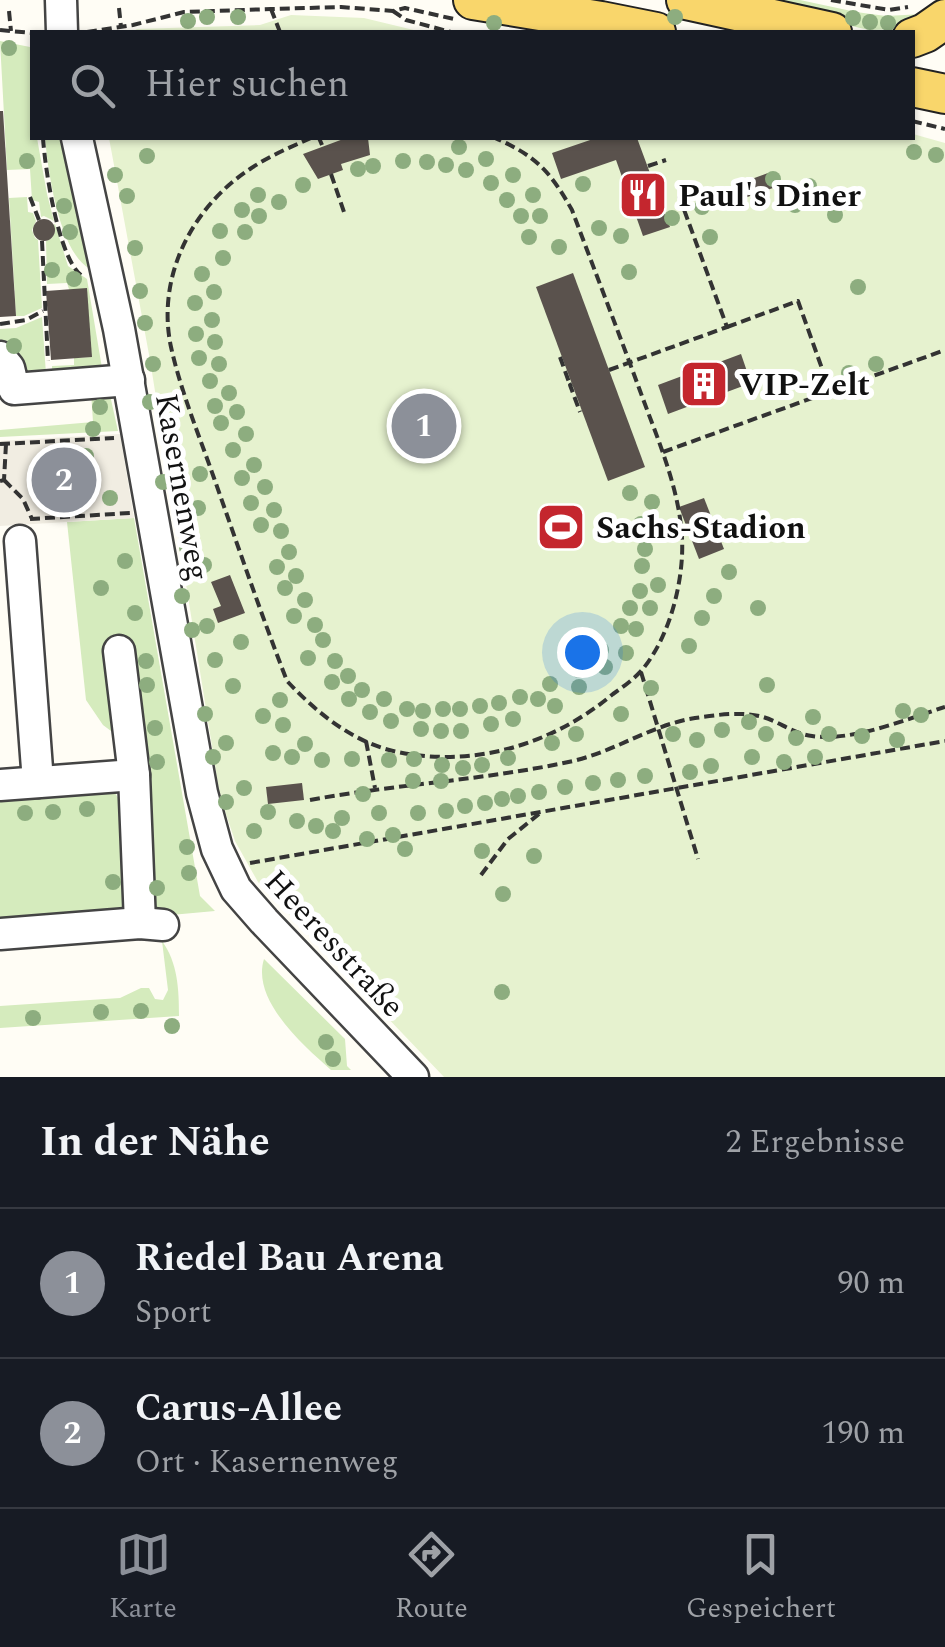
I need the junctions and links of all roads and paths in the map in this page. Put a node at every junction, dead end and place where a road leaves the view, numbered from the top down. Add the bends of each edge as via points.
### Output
1 (61, 0) edge
2 (473, 0) edge
3 (686, 0) edge
4 (831, 0) edge
5 (120, 8) dead end
6 (271, 9) junction
7 (9, 11) dead end
8 (924, 21) edge
9 (121, 26) junction
10 (0, 30) edge
11 (62, 30) edge
12 (104, 30) edge
13 (279, 30) edge
14 (444, 30) edge
15 (646, 30) edge
16 (823, 30) edge
17 (10, 31) junction
18 (30, 34) edge
19 (915, 52) edge
20 (945, 59) edge
21 (915, 88) edge
22 (945, 94) edge
23 (915, 122) edge
24 (945, 128) edge
25 (77, 140) edge
26 (308, 140) edge
27 (320, 140) edge
28 (499, 140) edge
29 (322, 145) dead end
30 (666, 160) dead end
31 (648, 166) dead end
32 (331, 174) dead end
33 (679, 196) dead end
34 (30, 197) dead end
35 (344, 212) dead end
36 (39, 220) dead end
37 (42, 241) dead end
38 (44, 310) junction
39 (0, 324) edge
40 (728, 326) junction
41 (945, 350) edge
42 (0, 357) edge
43 (560, 357) dead end
44 (629, 363) junction
45 (609, 370) dead end
46 (129, 380) junction
47 (50, 386) junction
48 (830, 391) junction
49 (580, 412) dead end
50 (138, 437) junction
51 (3, 444) edge
52 (662, 452) junction
53 (2, 480) edge
54 (151, 512) junction
55 (22, 527) junction
56 (119, 651) dead end
57 (641, 672) junction
58 (945, 707) edge
59 (658, 727) junction
60 (366, 741) junction
61 (945, 743) edge
62 (134, 775) junction
63 (38, 782) junction
64 (0, 784) edge
65 (374, 788) junction
66 (678, 789) junction
67 (310, 800) dead end
68 (540, 813) junction
69 (221, 858) junction
70 (698, 858) dead end
71 (481, 876) dead end
72 (0, 934) edge
73 (413, 1077) edge

1 - 11 street
2 - 15 main road
3 - 16 main road
4 - 8 path via 902,9
5 - 9 path
6 - 9 path via 184,12
6 - 13 path
6 - 14 path via 393,12
7 - 17 path
9 - 12 path
10 - 17 path
17 - 18 path
19 - 20 main road
21 - 22 main road
23 - 24 path
25 - 46 street, Kasernenweg
26 - 60 path via 250,168 218,194 177,258 167,314 180,380 287,680 330,720
27 - 29 path
28 - 44 path via 537,161 556,181
30 - 31 path
32 - 35 path
33 - 40 path
34 - 36 path
37 - 38 path
38 - 39 path
38 - 47 path
40 - 44 path
40 - 48 path via 798,301
41 - 48 path
42 - 47 street via 14,388
43 - 49 path
44 - 45 path
44 - 52 path
46 - 47 street
46 - 50 street, Kasernenweg
48 - 52 path
50 - 51 path
50 - 54 street, Kasernenweg
51 - 53 path
52 - 57 path via 682,554 676,600
53 - 55 path via 23,499
54 - 55 path
54 - 69 street, Kasernenweg via 202,793
55 - 63 street
56 - 62 street
57 - 59 path
57 - 60 path via 594,710 524,745 441,756
58 - 59 path via 840,736 814,736 743,714
59 - 65 path via 576,760
59 - 66 path
60 - 65 path
61 - 66 path
62 - 63 street
62 - 72 street via 152,924
63 - 64 street
65 - 67 path
66 - 68 path
66 - 70 path
68 - 69 path
68 - 71 path via 508,839
69 - 73 street, Heeresstraße via 264,922

